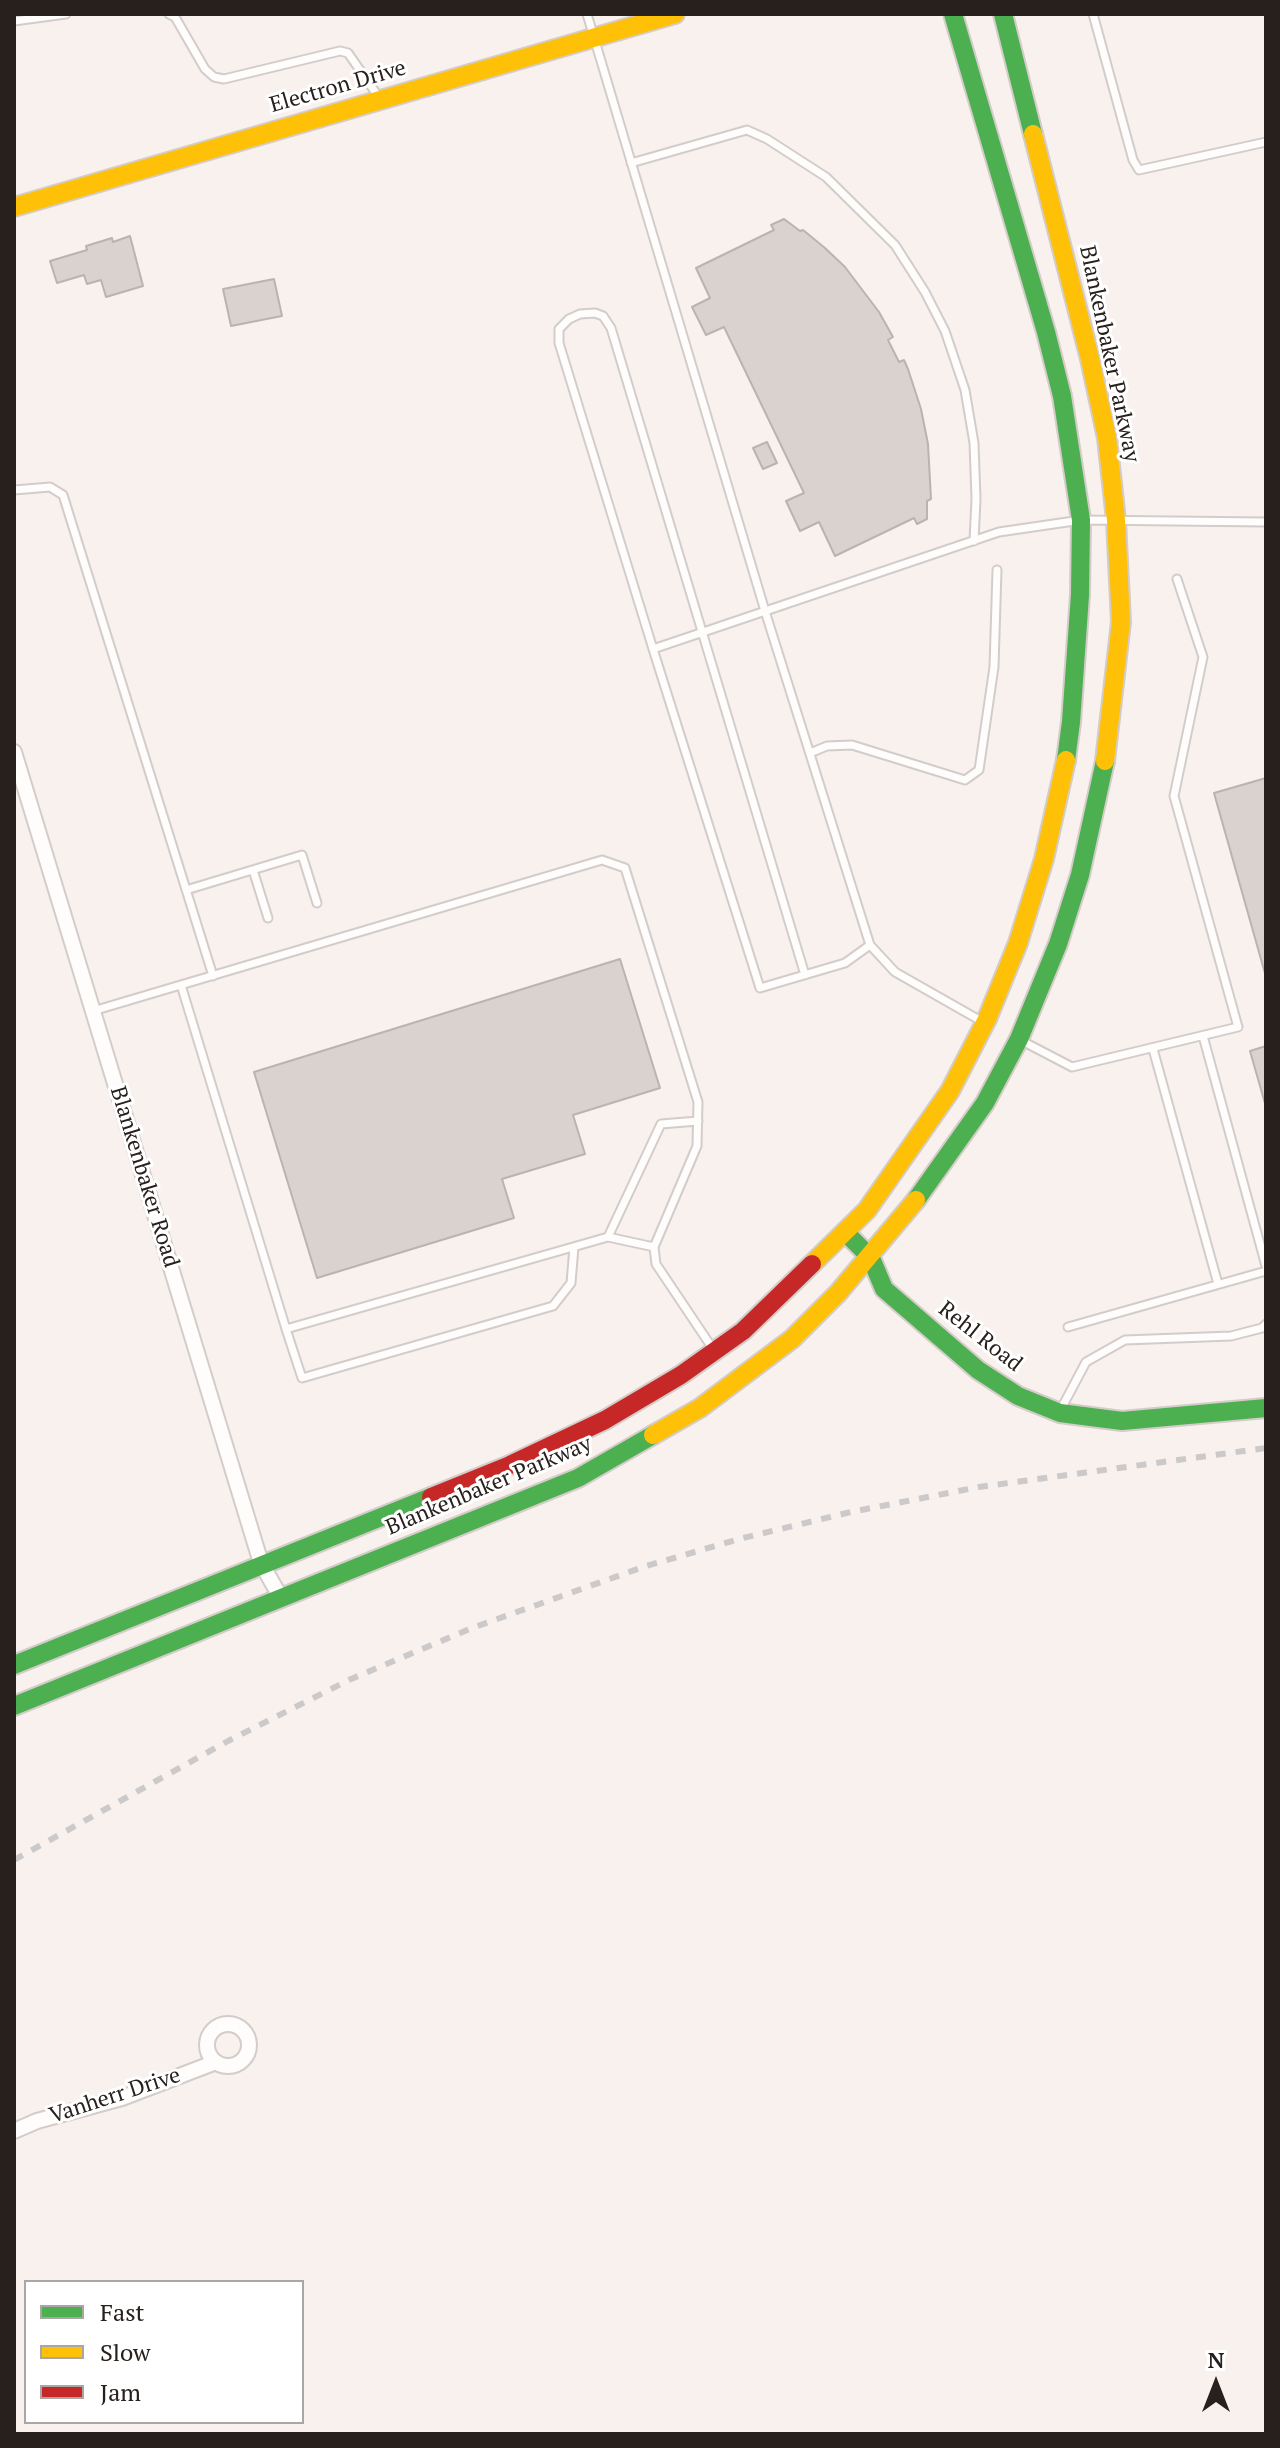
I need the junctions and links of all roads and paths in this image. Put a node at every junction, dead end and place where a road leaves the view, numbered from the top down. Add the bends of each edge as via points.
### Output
1 (66, 14) edge
2 (169, 14) edge
3 (587, 14) edge
4 (675, 14) edge
5 (953, 14) edge
6 (1003, 14) edge
7 (1093, 14) edge
8 (14, 21) edge
9 (594, 38) junction
10 (380, 100) junction
11 (1266, 142) edge
12 (631, 163) junction
13 (14, 207) edge
14 (14, 490) edge
15 (1081, 520) junction
16 (1116, 520) junction
17 (1266, 522) edge
18 (974, 541) junction
19 (997, 570) dead end
20 (1177, 579) dead end
21 (765, 611) junction
22 (702, 632) junction
23 (653, 649) junction
24 (14, 752) edge
25 (810, 753) junction
26 (253, 870) junction
27 (186, 890) junction
28 (317, 903) dead end
29 (268, 918) dead end
30 (870, 945) junction
31 (805, 975) junction
32 (213, 976) junction
33 (181, 985) junction
34 (93, 1011) junction
35 (985, 1023) junction
36 (1203, 1036) junction
37 (1019, 1039) junction
38 (1153, 1049) junction
39 (698, 1121) junction
40 (845, 1232) junction
41 (608, 1237) junction
42 (574, 1247) junction
43 (654, 1247) junction
44 (871, 1258) junction
45 (1266, 1268) edge
46 (1218, 1284) junction
47 (1266, 1324) edge
48 (1068, 1327) dead end
49 (286, 1329) junction
50 (715, 1351) junction
51 (1266, 1408) edge
52 (1060, 1413) junction
53 (261, 1563) junction
54 (281, 1598) junction
55 (14, 1665) edge
56 (14, 1706) edge
57 (216, 2062) dead end
58 (14, 2131) edge

1 - 8 lane
2 - 10 lane via 214,77 340,51 348,53
3 - 9 lane
4 - 9 main road, Electron Drive
5 - 15 main road, Blankenbaker Parkway via 1046,332
6 - 16 main road, Blankenbaker Parkway via 1093,372
7 - 11 lane via 1139,170
9 - 10 main road, Electron Drive
9 - 12 lane
10 - 13 main road, Electron Drive
12 - 18 lane via 747,130 826,177 895,245 945,331 965,390 974,443
12 - 21 lane
14 - 27 lane via 50,487 63,495
15 - 16 lane
15 - 18 lane
15 - 35 main road, Blankenbaker Parkway via 1071,722 1062,785 1018,943
16 - 17 lane
16 - 37 main road, Blankenbaker Parkway via 1121,622 1107,754 1080,875
18 - 21 lane
19 - 25 lane via 994,667 979,770 965,780 852,745
20 - 36 lane via 1203,657 1174,796 1238,1027
21 - 22 lane
21 - 25 lane
22 - 23 lane
22 - 23 lane via 611,328 603,316 580,314 559,329 559,343
22 - 31 lane
23 - 31 lane via 760,988
24 - 34 street, Blankenbaker Road
25 - 30 lane
26 - 27 lane
26 - 28 lane via 302,855
26 - 29 lane
27 - 32 lane
30 - 31 lane via 845,963
30 - 35 lane via 895,972
32 - 33 lane
32 - 39 lane via 602,860 625,868 698,1102
33 - 34 lane
33 - 49 lane
34 - 53 street, Blankenbaker Road
35 - 40 main road, Blankenbaker Parkway via 950,1091 867,1210
36 - 38 lane
36 - 45 lane
37 - 38 lane via 1072,1067
37 - 44 main road, Blankenbaker Parkway via 985,1103
38 - 46 lane
39 - 41 lane via 661,1124
39 - 43 lane via 697,1146
40 - 44 main road, Rehl Road
40 - 50 main road, Blankenbaker Parkway via 743,1331
41 - 42 lane
41 - 43 lane
42 - 49 lane
42 - 49 lane via 571,1283 553,1306 302,1378
43 - 50 lane via 656,1264
44 - 52 main road, Rehl Road via 884,1289 978,1370 1018,1396
44 - 54 main road, Blankenbaker Parkway via 792,1339 652,1438 578,1478
45 - 46 lane
46 - 48 lane
47 - 52 lane via 1231,1336 1125,1340 1086,1362
50 - 53 main road, Blankenbaker Parkway via 605,1420 510,1465
51 - 52 main road, Rehl Road via 1143,1421
53 - 54 street, Blankenbaker Road
53 - 55 main road, Blankenbaker Parkway
54 - 56 main road, Blankenbaker Parkway
57 - 58 street, Vanherr Drive

